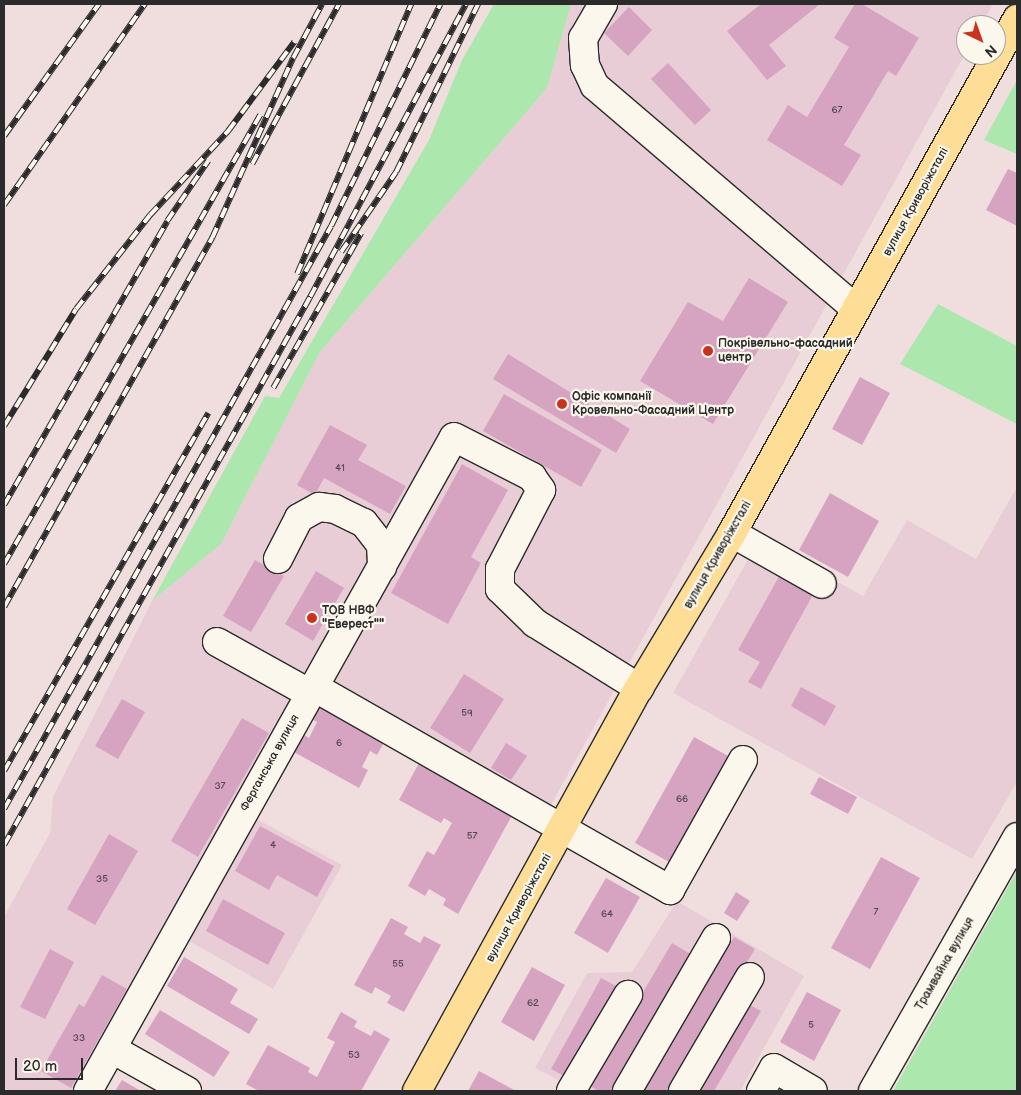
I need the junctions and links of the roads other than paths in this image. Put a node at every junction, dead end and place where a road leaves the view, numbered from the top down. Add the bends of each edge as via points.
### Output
1 (603, 4) edge
2 (1017, 19) edge
3 (856, 309) junction
4 (732, 533) junction
5 (278, 560) dead end
6 (382, 567) junction
7 (822, 584) dead end
8 (217, 642) dead end
9 (640, 688) junction
10 (309, 693) junction
11 (743, 760) dead end
12 (562, 829) junction
13 (1017, 837) edge
14 (716, 938) dead end
15 (750, 977) dead end
16 (628, 995) dead end
17 (112, 1049) junction
18 (88, 1091) edge
19 (187, 1091) edge
20 (417, 1091) edge
21 (571, 1091) edge
22 (627, 1091) edge
23 (683, 1091) edge
24 (761, 1091) edge
25 (813, 1091) edge
26 (873, 1091) edge

1 - 3 street via 583,38 585,65 596,86
2 - 3 main road, вулиця Криворіжсталі
3 - 4 main road, вулиця Криворіжсталі
4 - 7 street
4 - 9 main road, вулиця Криворіжсталі
5 - 6 street via 299,518 320,507 335,509 364,523 381,545
6 - 9 street, Ферганська вулиця via 454,437 532,477 541,490 500,569 500,589 535,623
6 - 10 street, Ферганська вулиця
8 - 10 street
9 - 12 main road, вулиця Криворіжсталі
10 - 12 street via 321,691
10 - 17 street, Ферганська вулиця
11 - 12 street via 670,890
12 - 20 main road, вулиця Криворіжсталі
13 - 26 street, Трамвайна вулиця
14 - 22 street
15 - 23 street
16 - 21 street
17 - 18 street, Ферганська вулиця
17 - 19 street
24 - 25 street via 774,1068

